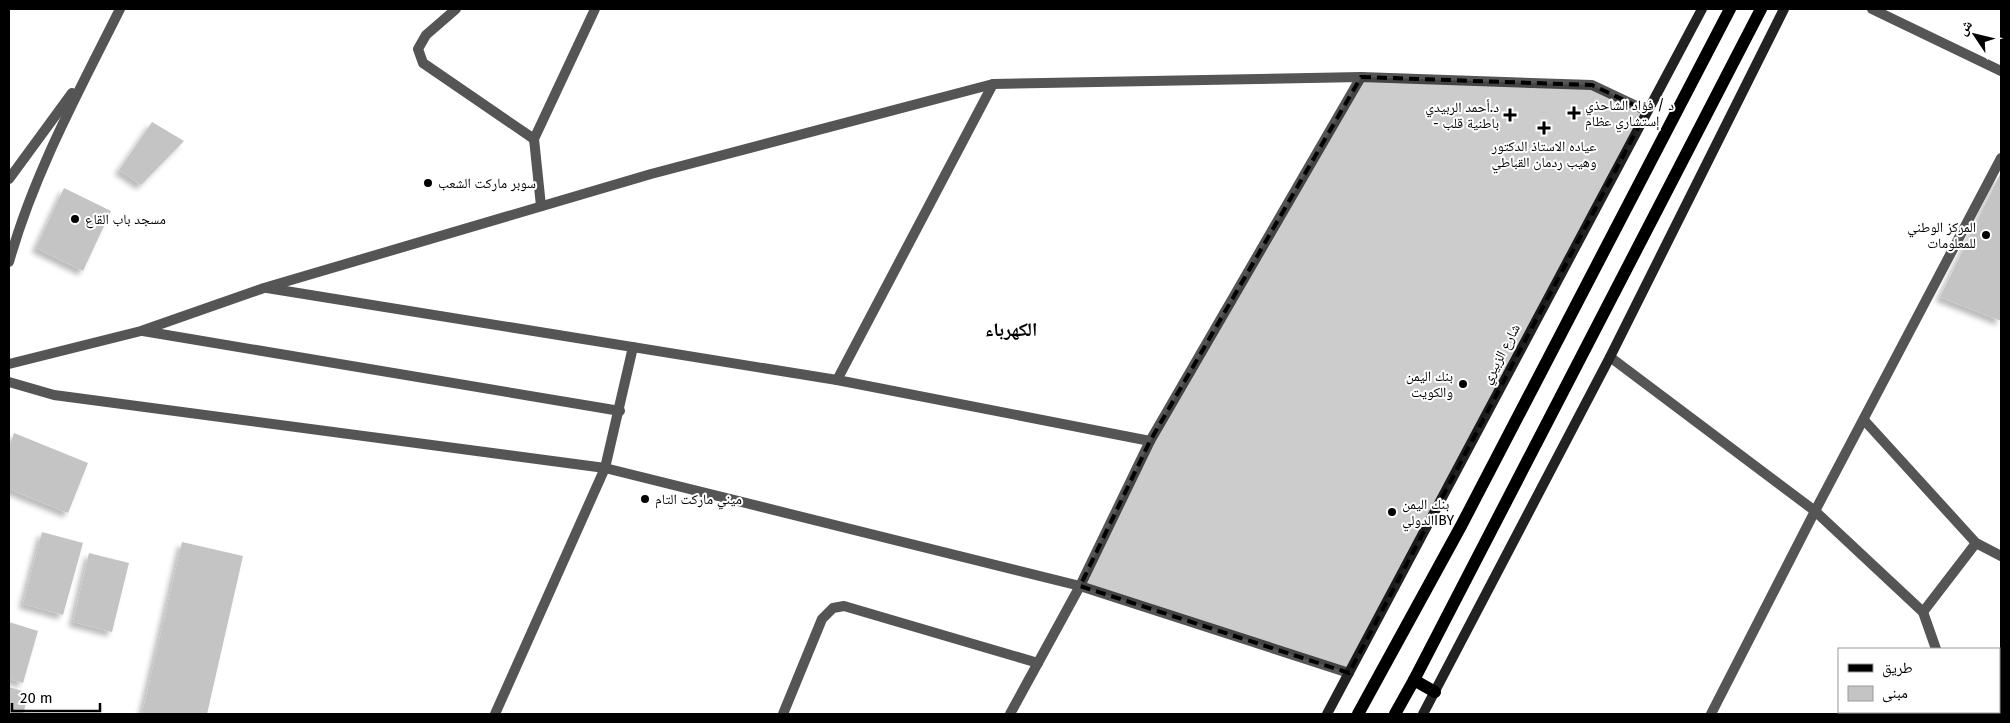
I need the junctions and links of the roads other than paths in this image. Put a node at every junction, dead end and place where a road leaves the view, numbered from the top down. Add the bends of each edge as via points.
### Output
1 (120, 9) edge
2 (456, 9) edge
3 (595, 9) edge
4 (1702, 9) edge
5 (1730, 9) edge
6 (1761, 9) edge
7 (1784, 9) edge
8 (1872, 9) edge
9 (91, 68) junction
10 (2001, 71) edge
11 (1361, 77) junction
12 (993, 84) junction
13 (1647, 111) junction
14 (534, 139) junction
15 (2001, 158) edge
16 (9, 179) edge
17 (541, 206) junction
18 (10, 255) edge
19 (264, 288) junction
20 (141, 331) junction
21 (633, 347) junction
22 (1610, 357) junction
23 (9, 364) edge
24 (837, 380) junction
25 (9, 382) edge
26 (620, 411) junction
27 (1864, 420) junction
28 (1150, 441) junction
29 (605, 468) junction
30 (1815, 511) junction
31 (1976, 543) junction
32 (2001, 556) edge
33 (1080, 586) junction
34 (1923, 612) junction
35 (1936, 648) edge
36 (1038, 663) junction
37 (1349, 673) junction
38 (1414, 680) junction
39 (1435, 692) junction
40 (495, 714) edge
41 (783, 714) edge
42 (1010, 714) edge
43 (1327, 714) edge
44 (1358, 714) edge
45 (1395, 714) edge
46 (1423, 714) edge
47 (1711, 714) edge

1 - 9 street
2 - 14 street via 426,35 418,49 422,63
3 - 14 street
4 - 13 main road, شارع الزبيري
5 - 44 main road via 1466,517
6 - 38 main road
7 - 22 main road
8 - 10 street
9 - 16 street
9 - 18 street via 60,128
11 - 12 street
11 - 13 street via 1592,85
11 - 28 street
12 - 17 street
12 - 24 street
13 - 37 main road, شارع الزبيري
14 - 17 street
15 - 27 street
17 - 19 street
19 - 20 street
19 - 21 street
20 - 23 street
20 - 26 street
21 - 24 street
21 - 26 street
22 - 30 street
22 - 39 main road
24 - 28 street
25 - 29 street via 54,395
26 - 29 street
27 - 30 street
27 - 31 street
28 - 33 street
29 - 33 street
29 - 40 street
30 - 34 street
30 - 47 street
31 - 32 street
31 - 34 street
33 - 36 street
33 - 37 street
34 - 35 street
36 - 41 street via 844,606 833,608 822,619
36 - 42 street
37 - 43 main road, شارع الزبيري
38 - 39 main road
38 - 45 main road
39 - 46 main road

